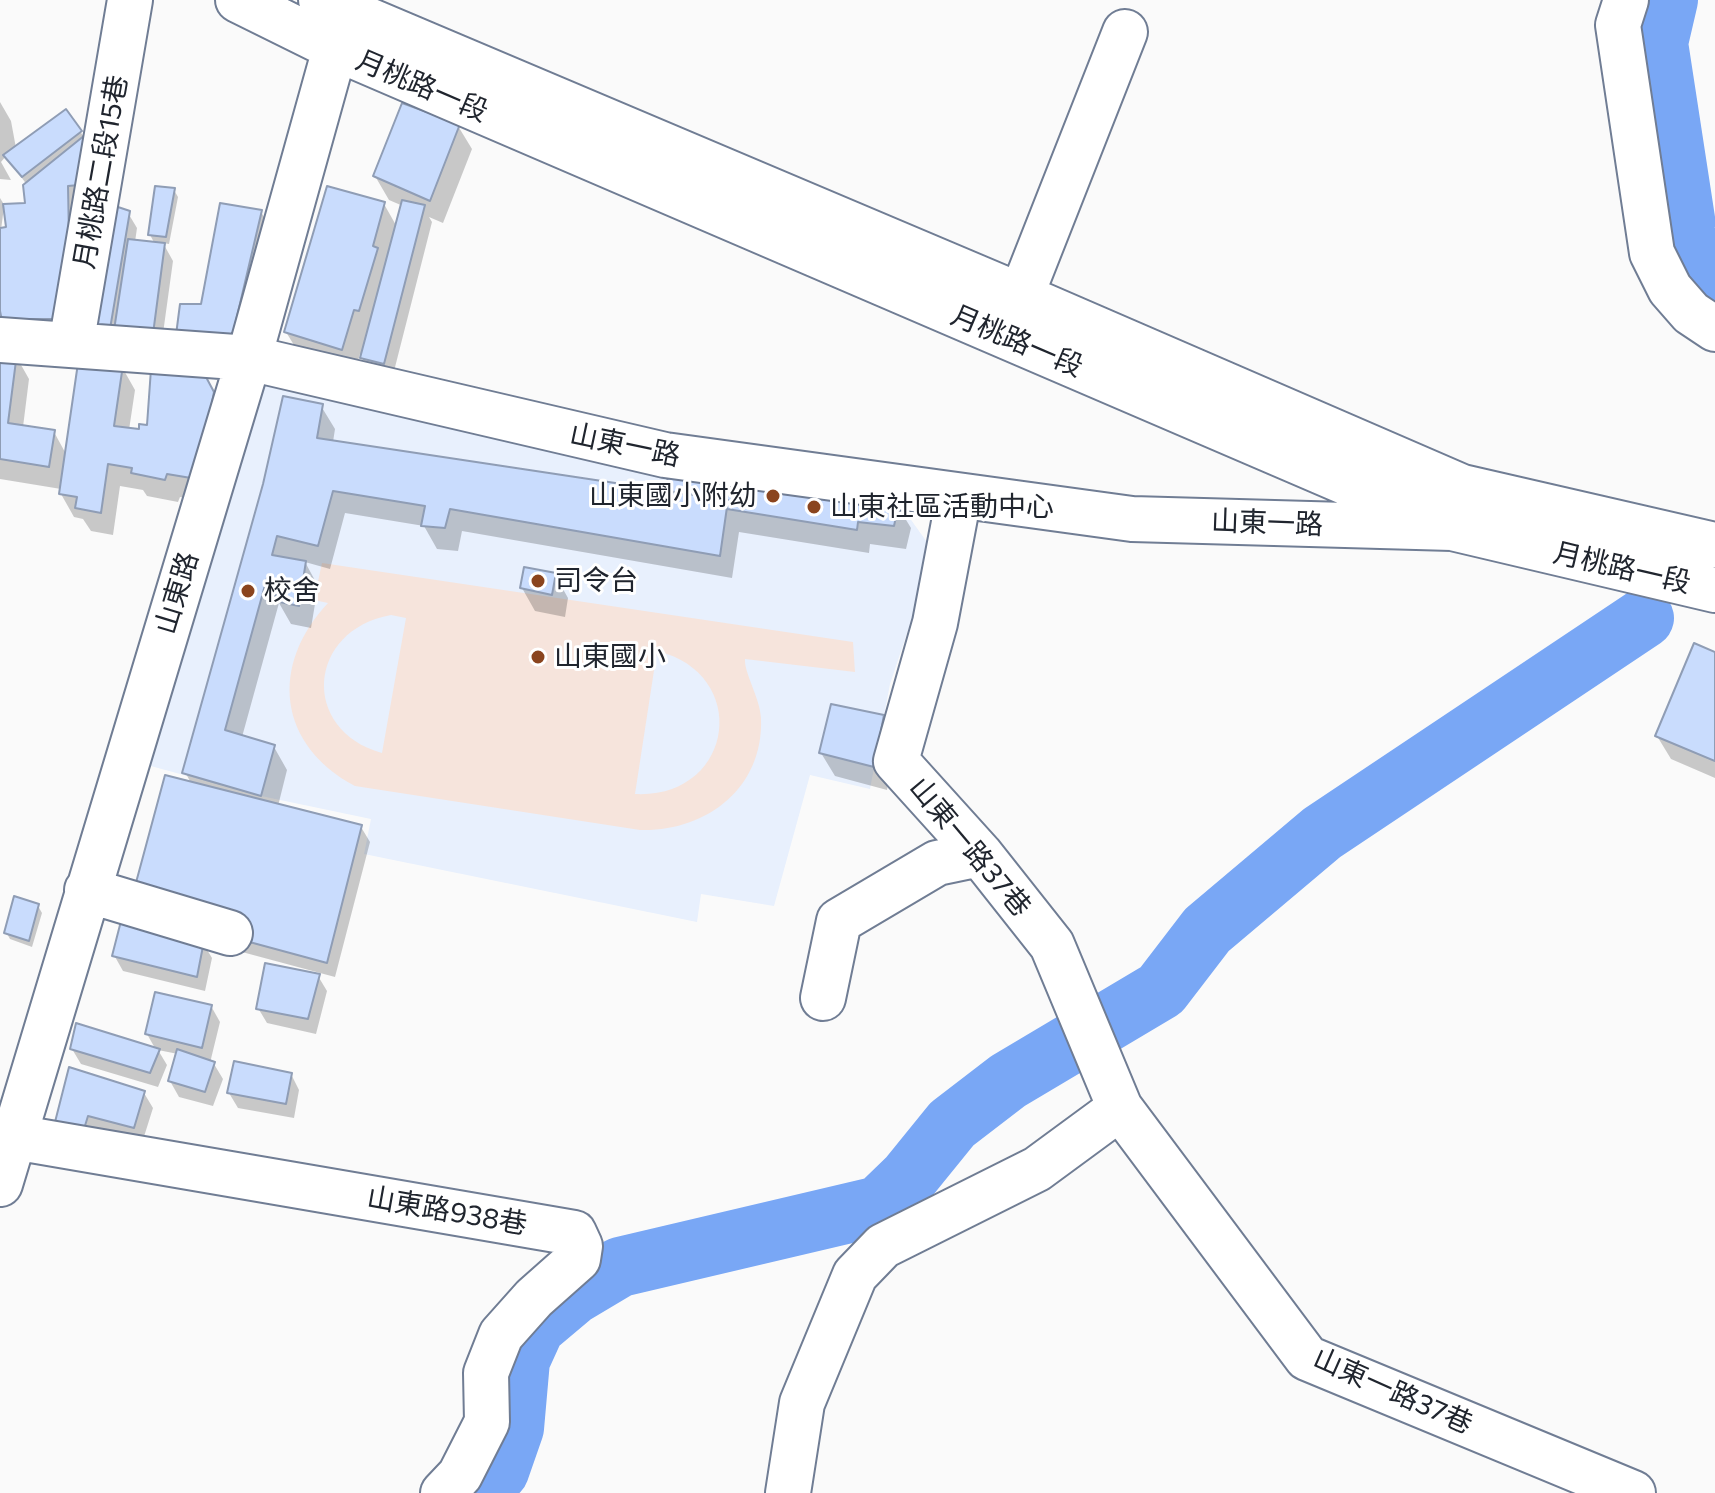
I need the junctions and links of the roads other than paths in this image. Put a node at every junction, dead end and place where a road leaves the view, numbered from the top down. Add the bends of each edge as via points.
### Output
1 (130, 0) edge
2 (238, 0) edge
3 (1626, 0) edge
4 (338, 15) edge
5 (1125, 32) dead end
6 (1021, 296) junction
7 (1715, 329) edge
8 (0, 340) edge
9 (71, 345) junction
10 (249, 358) junction
11 (959, 496) junction
12 (1457, 507) junction
13 (919, 530) dead end
14 (1715, 545) edge
15 (1715, 590) edge
16 (980, 854) junction
17 (87, 890) junction
18 (230, 933) dead end
19 (823, 998) dead end
20 (1120, 1108) junction
21 (14, 1137) junction
22 (0, 1184) edge
23 (443, 1493) edge
24 (788, 1493) edge
25 (1633, 1493) edge

1 - 9 street, 月桃路二段15巷
2 - 4 street
3 - 7 street via 1618,25 1652,253 1670,289
4 - 6 street, 月桃路一段
4 - 10 street, 山東路
4 - 12 street, 月桃路一段
5 - 6 street
6 - 12 street, 月桃路一段
8 - 9 street, 山東一路
9 - 10 street, 山東一路
10 - 11 street, 山東一路 via 665,455
10 - 17 street, 山東路
11 - 12 street, 山東一路 via 1132,519
11 - 13 street
11 - 16 street, 山東一路37巷 via 935,623 896,761
12 - 14 street, 月桃路一段
12 - 15 street, 月桃路一段
16 - 19 street via 937,863 839,921
16 - 20 street, 山東一路37巷 via 1052,945
17 - 18 street
17 - 21 street, 山東路
20 - 24 street via 1037,1169 883,1246 855,1275 802,1403
20 - 25 street, 山東一路37巷 via 1307,1358
21 - 22 street, 山東路
21 - 23 street, 山東路938巷 via 574,1233 578,1259 501,1335 486,1373 487,1422 460,1475

